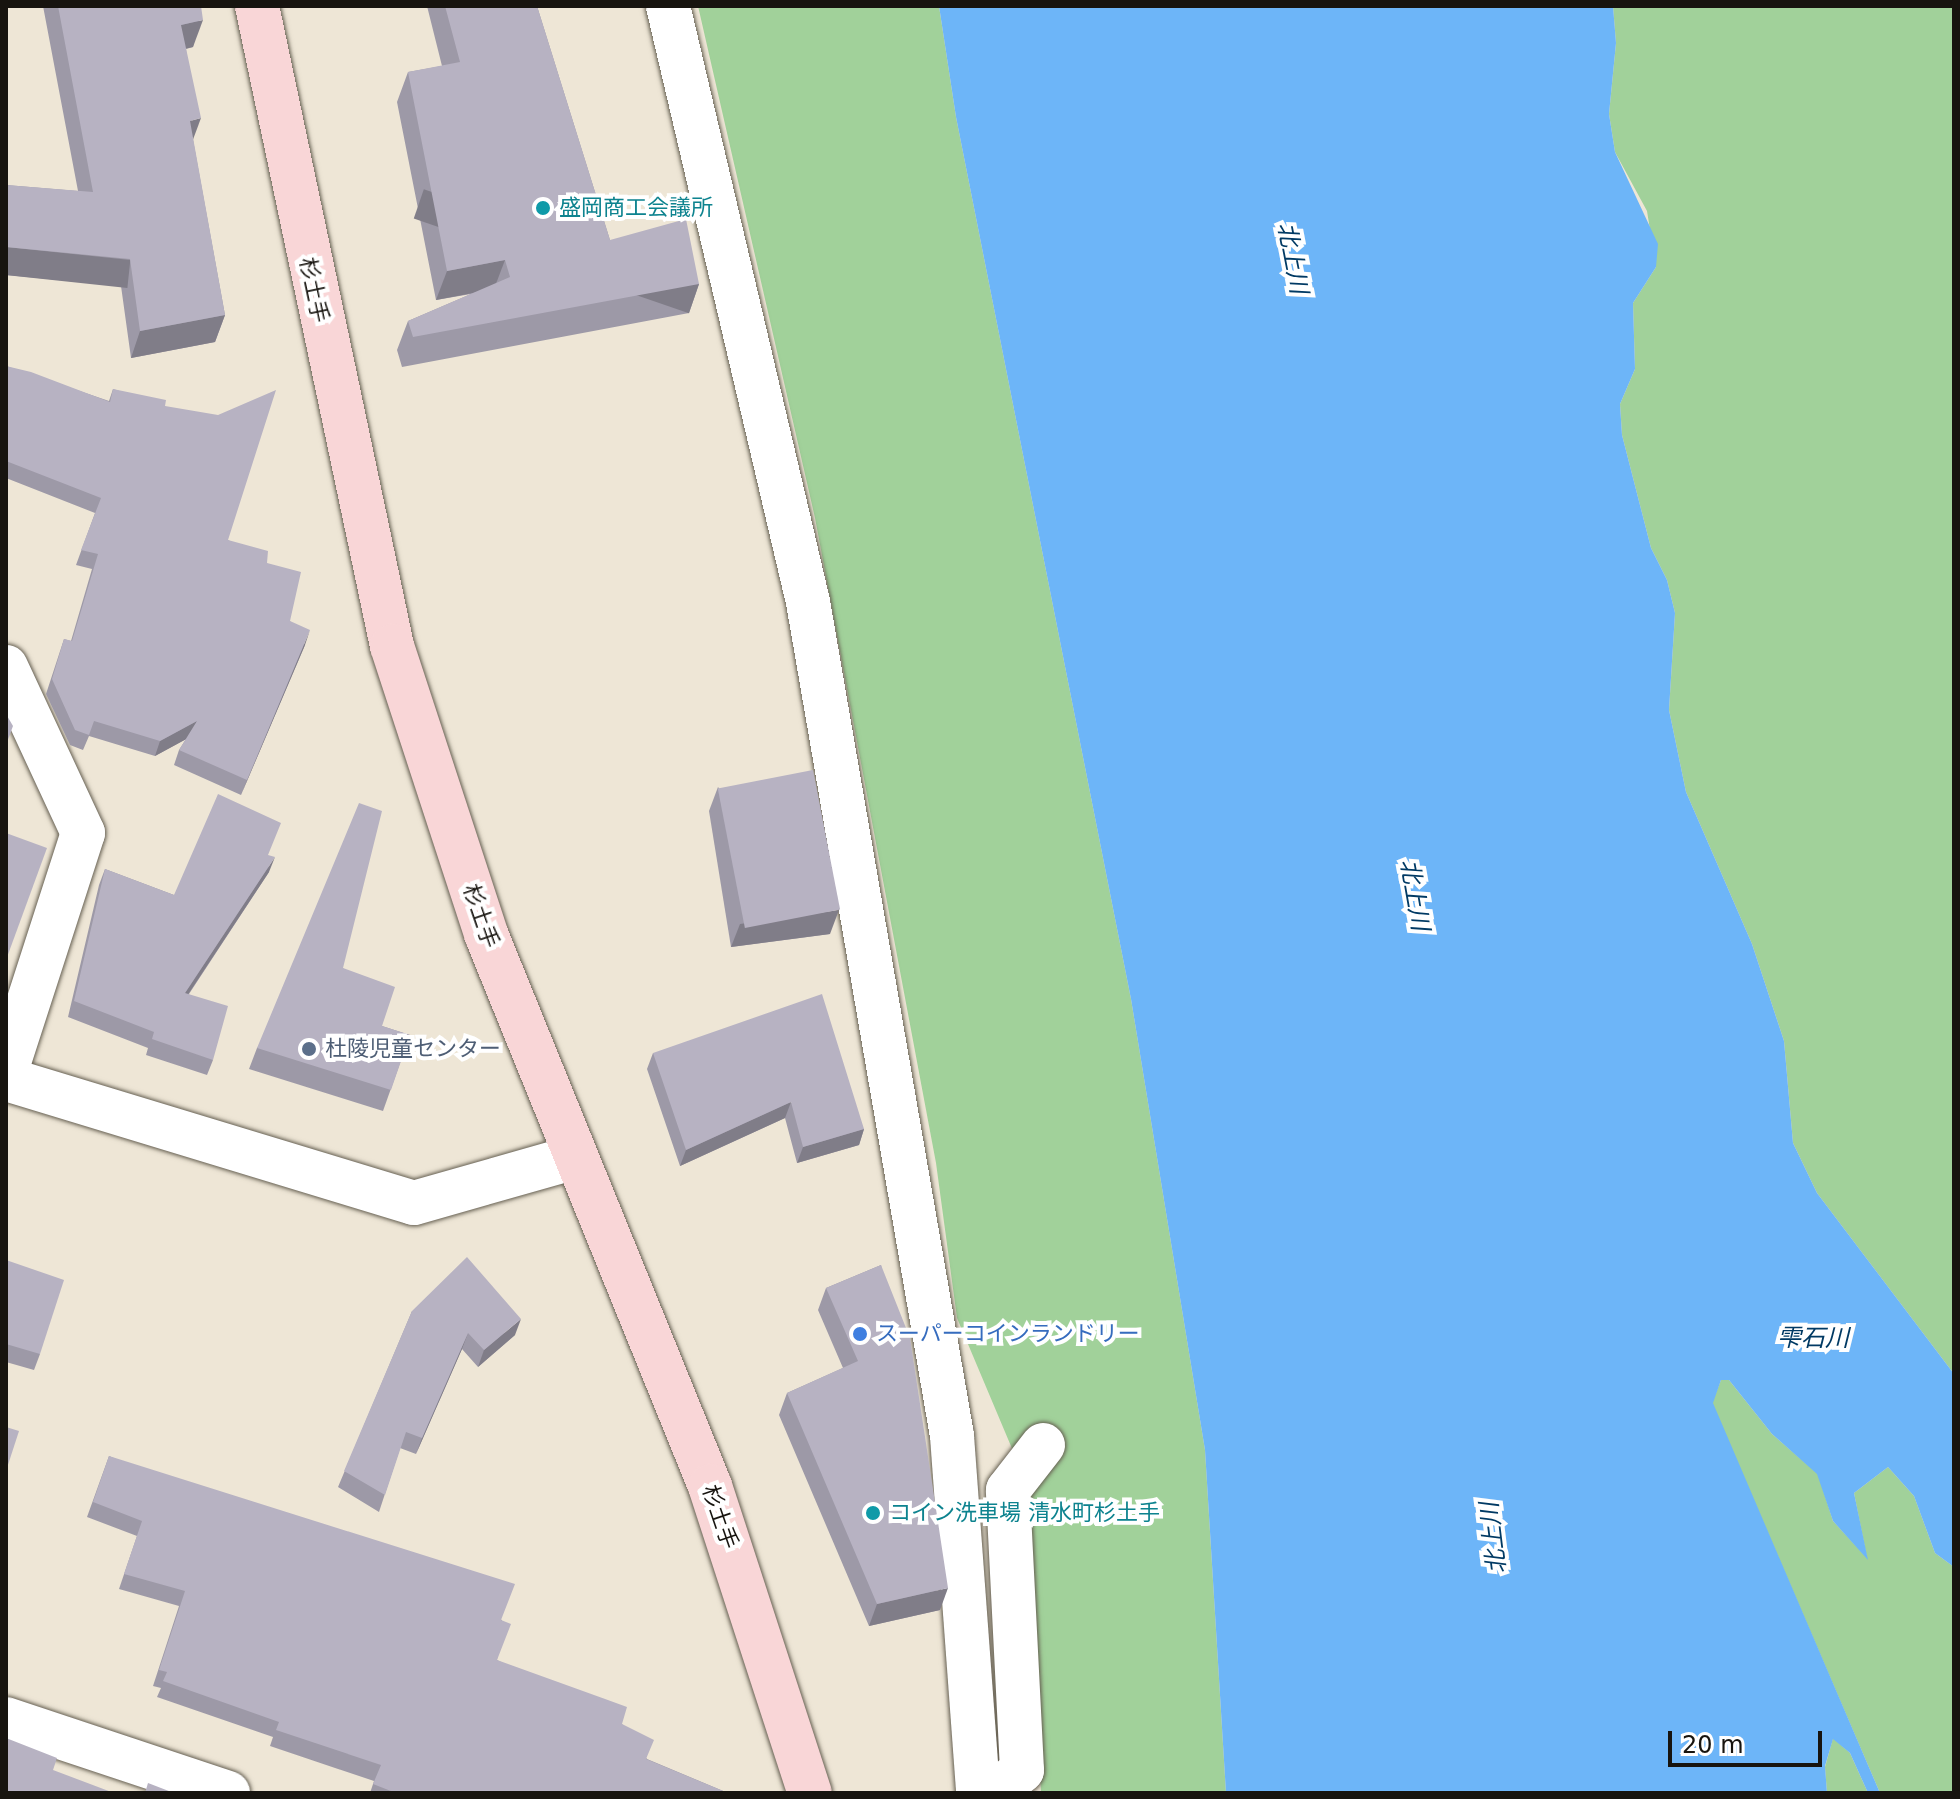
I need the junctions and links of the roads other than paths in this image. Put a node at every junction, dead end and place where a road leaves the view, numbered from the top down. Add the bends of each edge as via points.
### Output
1 (257, 6) edge
2 (668, 6) edge
3 (6, 667) edge
4 (6, 1072) edge
5 (6, 1079) edge
6 (575, 1157) junction
7 (1043, 1445) dead end
8 (6, 1719) edge
9 (804, 1786) edge
10 (228, 1793) edge
11 (978, 1793) edge
12 (994, 1793) edge

1 - 6 street, 杉土手 via 392,646 486,934
2 - 11 street via 808,602 952,1436
3 - 4 street via 83,833
5 - 6 street via 414,1203
6 - 9 street, 杉土手 via 710,1486
7 - 12 street via 1008,1490 1022,1770
8 - 10 street

